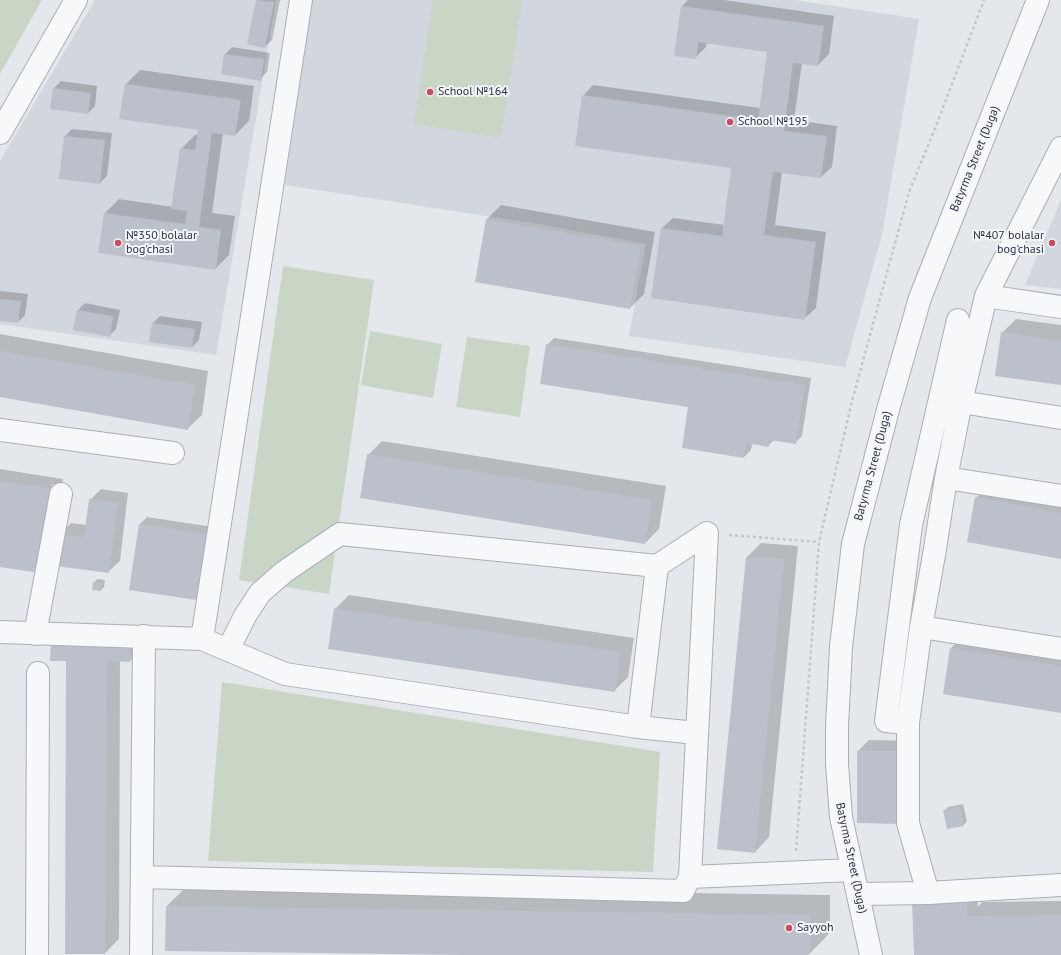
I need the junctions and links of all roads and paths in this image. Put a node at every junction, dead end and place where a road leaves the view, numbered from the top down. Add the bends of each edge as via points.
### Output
1 (76, 0) edge
2 (301, 0) edge
3 (1034, 0) edge
4 (1038, 0) edge
5 (0, 134) edge
6 (1061, 148) edge
7 (986, 296) junction
8 (1061, 307) edge
9 (958, 320) dead end
10 (961, 402) junction
11 (1061, 418) edge
12 (0, 430) edge
13 (173, 453) dead end
14 (946, 478) junction
15 (61, 494) dead end
16 (1061, 496) edge
17 (707, 533) junction
18 (819, 542) dead end
19 (657, 566) junction
20 (921, 627) junction
21 (0, 632) edge
22 (34, 634) junction
23 (144, 636) junction
24 (202, 639) junction
25 (1061, 649) edge
26 (228, 650) junction
27 (38, 673) dead end
28 (908, 723) junction
29 (638, 727) junction
30 (696, 733) junction
31 (852, 870) junction
32 (142, 877) junction
33 (690, 877) junction
34 (1061, 885) edge
35 (928, 893) junction
36 (859, 894) junction
37 (37, 955) edge
38 (141, 955) edge
39 (871, 955) edge

1 - 5 street
2 - 24 street
3 - 4 street
4 - 31 street, Batyrma Street (Duga) via 920,298 853,544 841,646 836,743 841,811
6 - 7 street
7 - 8 street
7 - 10 street
9 - 28 street via 911,525 886,721
10 - 11 street
10 - 14 street
12 - 13 street
14 - 16 street
14 - 20 street
15 - 22 street
17 - 18 path
17 - 19 street
17 - 30 street
19 - 26 street via 340,534 284,572 260,592
19 - 29 street
20 - 25 street
20 - 28 street
21 - 22 street
22 - 23 street
23 - 24 street
23 - 32 street
24 - 26 street
26 - 29 street via 285,674
27 - 37 street
28 - 35 street via 908,823
29 - 30 street
30 - 33 street
31 - 33 street
31 - 36 street, Batyrma Street (Duga)
32 - 33 street via 683,891
32 - 38 street
34 - 35 street
35 - 36 street
36 - 39 street, Batyrma Street (Duga)

